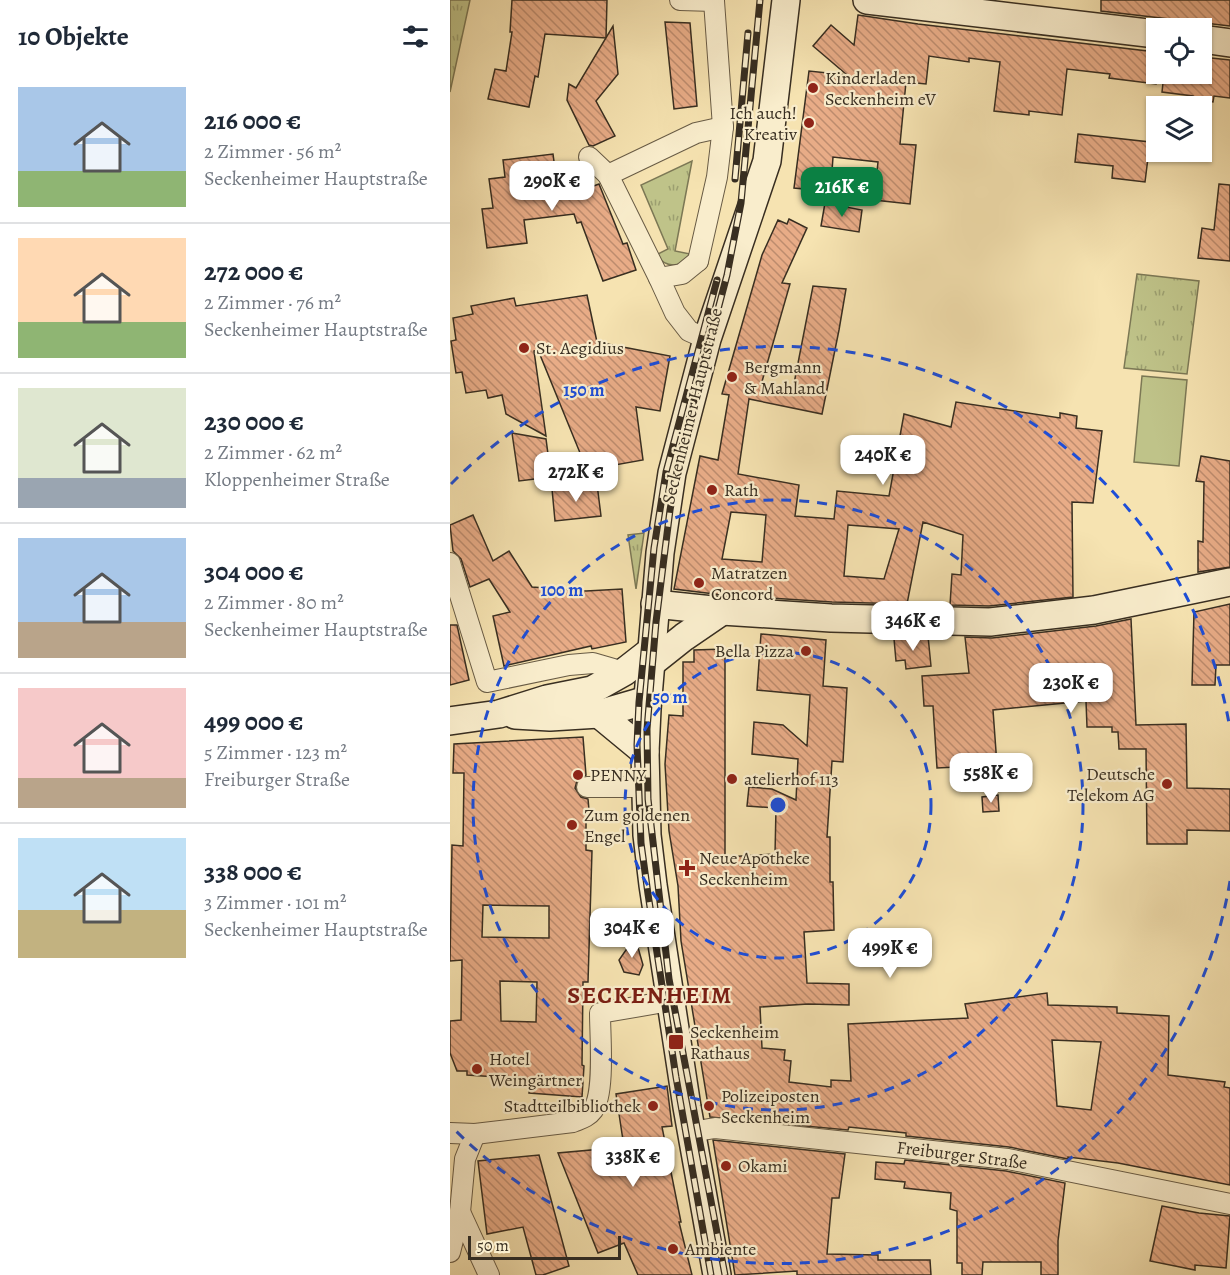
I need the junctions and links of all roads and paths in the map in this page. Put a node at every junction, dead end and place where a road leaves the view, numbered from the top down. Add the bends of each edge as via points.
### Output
1 (680, 0) edge
2 (786, 0) edge
3 (867, 0) edge
4 (1146, 33) edge
5 (1212, 40) edge
6 (1230, 43) edge
7 (723, 127) junction
8 (589, 157) dead end
9 (608, 175) junction
10 (698, 261) junction
11 (726, 277) junction
12 (659, 278) junction
13 (707, 339) junction
14 (450, 563) edge
15 (1230, 582) edge
16 (655, 604) junction
17 (722, 611) junction
18 (650, 657) junction
19 (569, 665) junction
20 (624, 672) junction
21 (595, 702) junction
22 (647, 711) junction
23 (450, 721) edge
24 (645, 752) junction
25 (587, 787) dead end
26 (646, 787) junction
27 (670, 1001) junction
28 (691, 1132) junction
29 (450, 1133) edge
30 (475, 1134) junction
31 (1230, 1203) edge
32 (460, 1212) junction
33 (450, 1252) edge
34 (489, 1275) edge
35 (717, 1275) edge

1 - 7 street via 714,2
2 - 11 main road, Seckenheimer Hauptstraße via 767,161
3 - 4 main road
5 - 6 main road
7 - 9 street via 696,133
7 - 10 street via 717,177
8 - 9 street
9 - 12 street
10 - 11 street
10 - 12 street via 682,274
11 - 13 main road, Seckenheimer Hauptstraße
12 - 13 street via 675,314 689,331
13 - 16 main road, Seckenheimer Hauptstraße via 672,473
14 - 19 street via 486,682
15 - 17 main road via 1094,610 990,622
16 - 17 main road
16 - 18 main road, Seckenheimer Hauptstraße
17 - 18 main road
18 - 20 main road
18 - 22 main road, Seckenheimer Hauptstraße
19 - 20 street via 593,663
19 - 21 street via 584,676
20 - 21 main road
21 - 22 main road
21 - 23 main road via 550,717 499,714
21 - 24 main road
22 - 24 main road, Seckenheimer Hauptstraße
24 - 26 main road, Seckenheimer Hauptstraße
25 - 26 street
26 - 27 main road, Seckenheimer Hauptstraße via 648,844
27 - 28 main road, Seckenheimer Hauptstraße
27 - 30 street via 600,1013 600,1082 596,1104 588,1116 573,1122
28 - 31 street, Freiburger Straße via 715,1128 1008,1159
28 - 35 main road, Seckenheimer Hauptstraße
29 - 30 street
30 - 32 street via 465,1159
32 - 33 street
32 - 34 street

